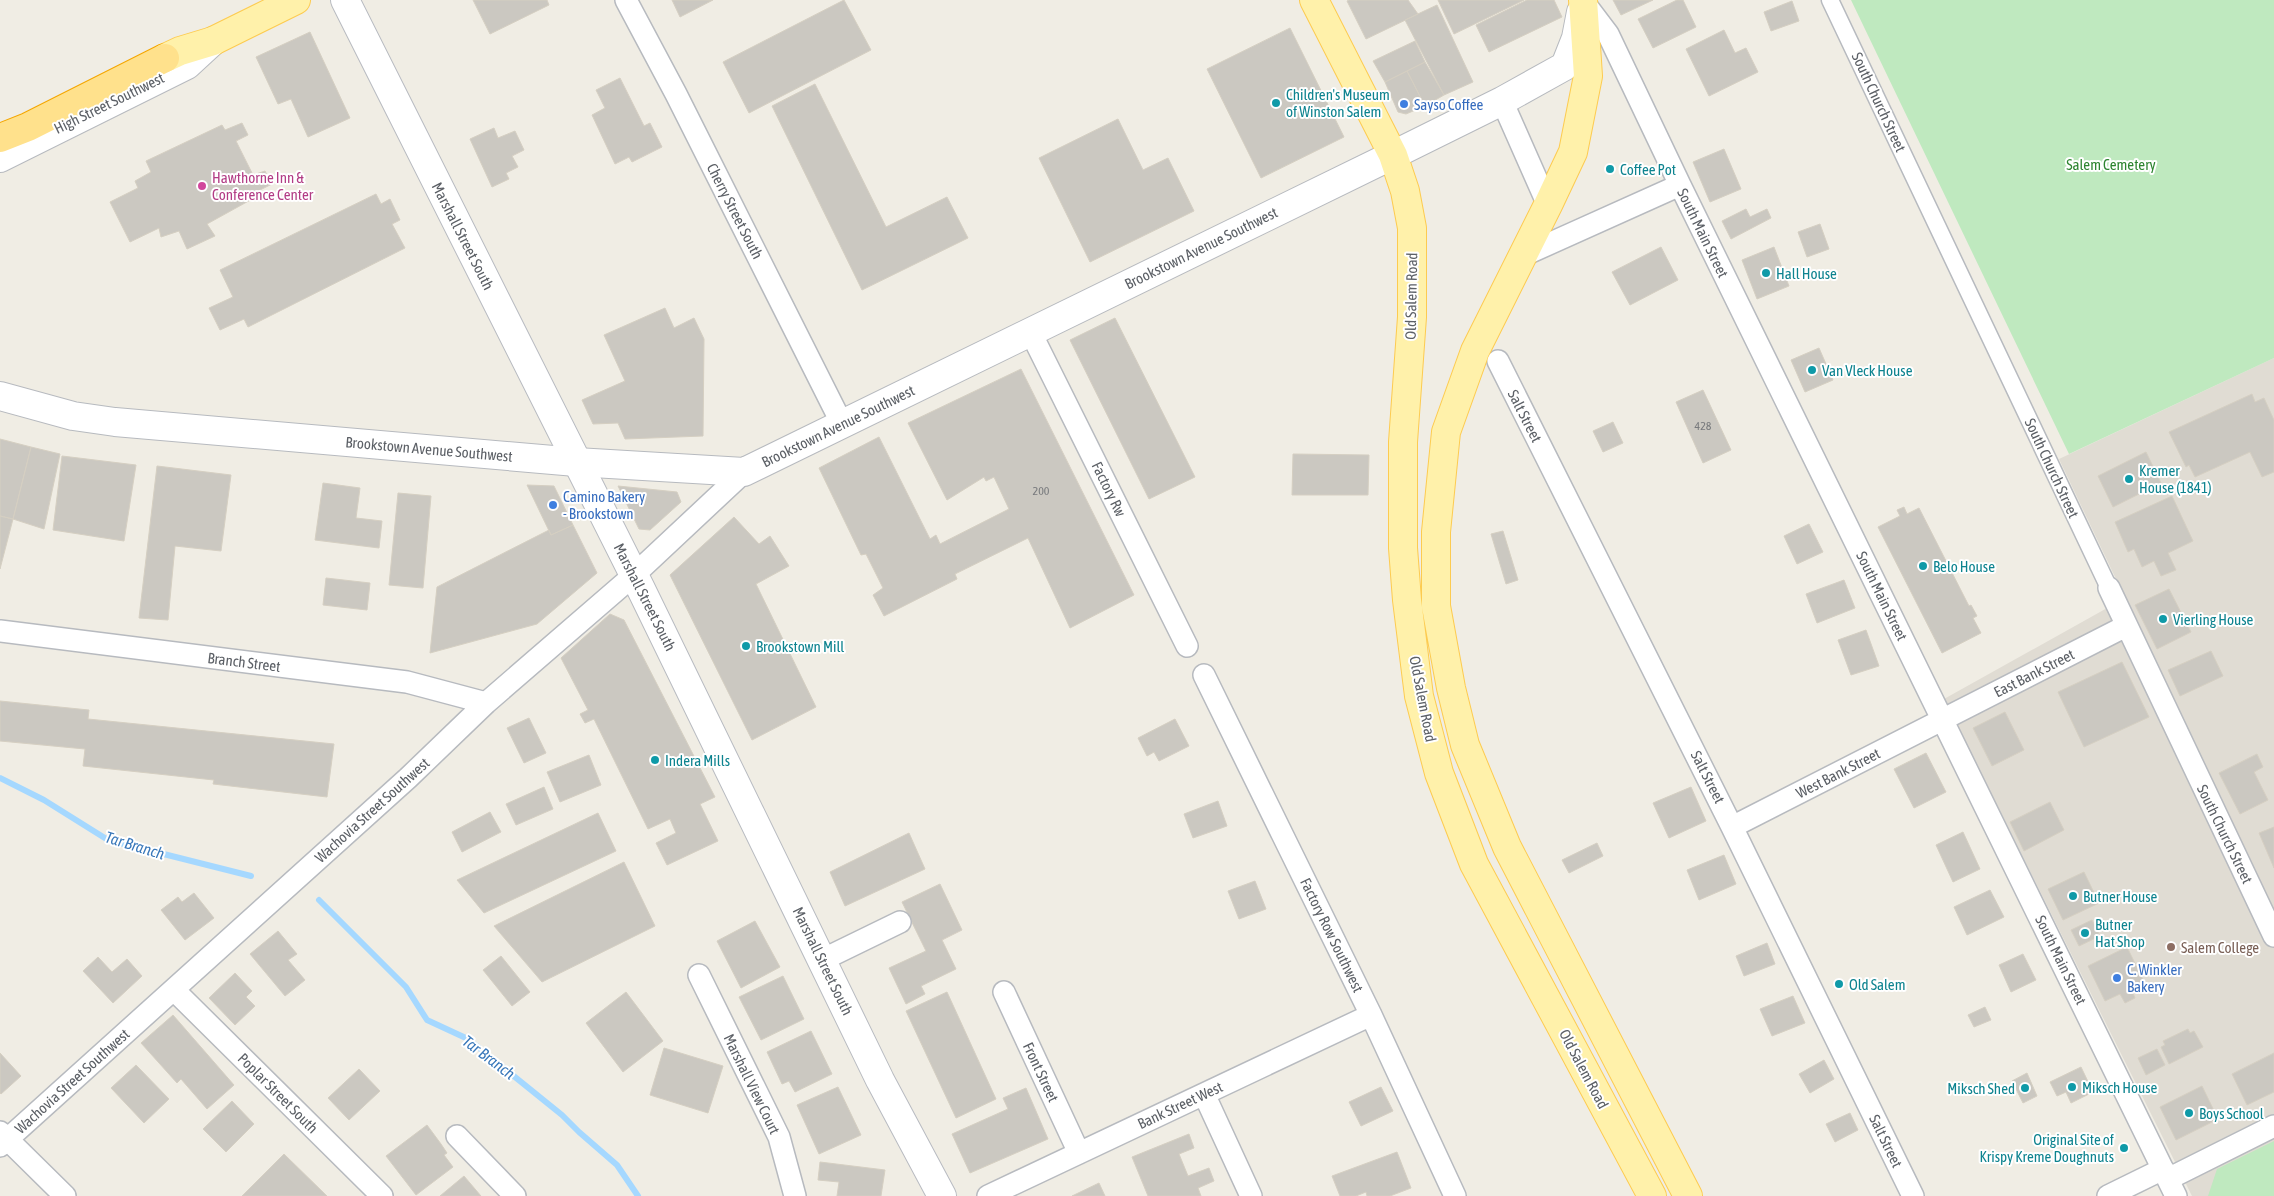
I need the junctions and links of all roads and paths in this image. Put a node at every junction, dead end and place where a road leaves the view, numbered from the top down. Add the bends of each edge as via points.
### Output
1 (296, 0) edge
2 (344, 0) edge
3 (626, 0) edge
4 (1314, 0) edge
5 (1583, 0) edge
6 (1830, 0) edge
7 (213, 41) junction
8 (165, 58) joint
9 (1502, 101) junction
10 (0, 138) edge
11 (1393, 155) junction
12 (0, 158) edge
13 (1680, 185) junction
14 (1548, 205) junction
15 (1522, 256) junction
16 (1030, 332) junction
17 (1498, 361) dead end
18 (0, 396) edge
19 (842, 424) junction
20 (576, 462) junction
21 (744, 472) junction
22 (634, 575) junction
23 (2109, 588) joint
24 (2126, 626) junction
25 (0, 631) edge
26 (1187, 646) dead end
27 (1204, 675) dead end
28 (486, 703) junction
29 (1943, 720) junction
30 (1732, 826) junction
31 (900, 922) dead end
32 (2274, 936) edge
33 (822, 960) junction
34 (699, 975) dead end
35 (174, 990) junction
36 (1004, 992) dead end
37 (1371, 1015) junction
38 (1204, 1094) junction
39 (2274, 1126) edge
40 (457, 1136) dead end
41 (3, 1139) edge
42 (1079, 1153) junction
43 (2169, 1181) edge
44 (1019, 1189) edge
45 (65, 1196) edge
46 (382, 1196) edge
47 (515, 1196) edge
48 (795, 1196) edge
49 (942, 1196) edge
50 (988, 1196) edge
51 (1251, 1196) edge
52 (1455, 1196) edge
53 (1652, 1196) edge
54 (1688, 1196) edge
55 (1913, 1196) edge
56 (2108, 1196) edge

1 - 7 main road, High Street Southwest
2 - 20 street, Marshall Street South
3 - 19 street, Cherry Street South
4 - 11 main road, Old Salem Road
5 - 9 street, Brookstown Avenue Southwest via 1576,38 1565,66
5 - 13 street, South Main Street via 1608,34
5 - 14 main road, Old Salem Road via 1588,76 1573,152
6 - 23 street, South Church Street
7 - 8 main road, High Street Southwest
7 - 12 street, High Street Southwest via 187,65
8 - 10 highway
9 - 11 street, Brookstown Avenue Southwest
9 - 14 street
11 - 16 street, Brookstown Avenue Southwest
11 - 53 main road, Old Salem Road via 1405,191 1412,228 1412,317 1403,442 1403,548 1420,696 1439,773 1474,864
13 - 15 street
13 - 29 street, South Main Street
14 - 15 main road, Old Salem Road
15 - 54 main road, Old Salem Road via 1474,351 1446,432 1436,532 1436,606 1465,745 1506,847
16 - 19 street, Brookstown Avenue Southwest
16 - 26 street, Factory Rw
17 - 30 street, Salt Street
18 - 20 street, Brookstown Avenue Southwest via 73,416 115,422
19 - 21 street, Brookstown Avenue Southwest
20 - 21 street, Brookstown Avenue Southwest
20 - 22 street, Marshall Street South
21 - 22 street, Wachovia Street Southwest
22 - 28 street, Wachovia Street Southwest
22 - 33 street, Marshall Street South
23 - 24 street, South Church Street
24 - 29 street, East Bank Street
24 - 32 street, South Church Street
25 - 28 street, Branch Street via 407,682
27 - 37 street, Factory Row Southwest
28 - 35 street, Wachovia Street Southwest
29 - 30 street, West Bank Street
29 - 43 street, South Main Street
30 - 55 street, Salt Street
31 - 33 street
33 - 49 street, Marshall Street South via 880,1080
34 - 48 street, Marshall View Court via 779,1137
35 - 41 street, Wachovia Street Southwest
35 - 46 street, Poplar Street South
36 - 42 street, Front Street
37 - 38 street, Bank Street West
37 - 52 street, Factory Row Southwest
38 - 42 street, Bank Street West
38 - 51 street
39 - 43 street
40 - 47 street
41 - 45 street
42 - 44 street, Bank Street West
43 - 56 street
44 - 50 street, Bank Street West

